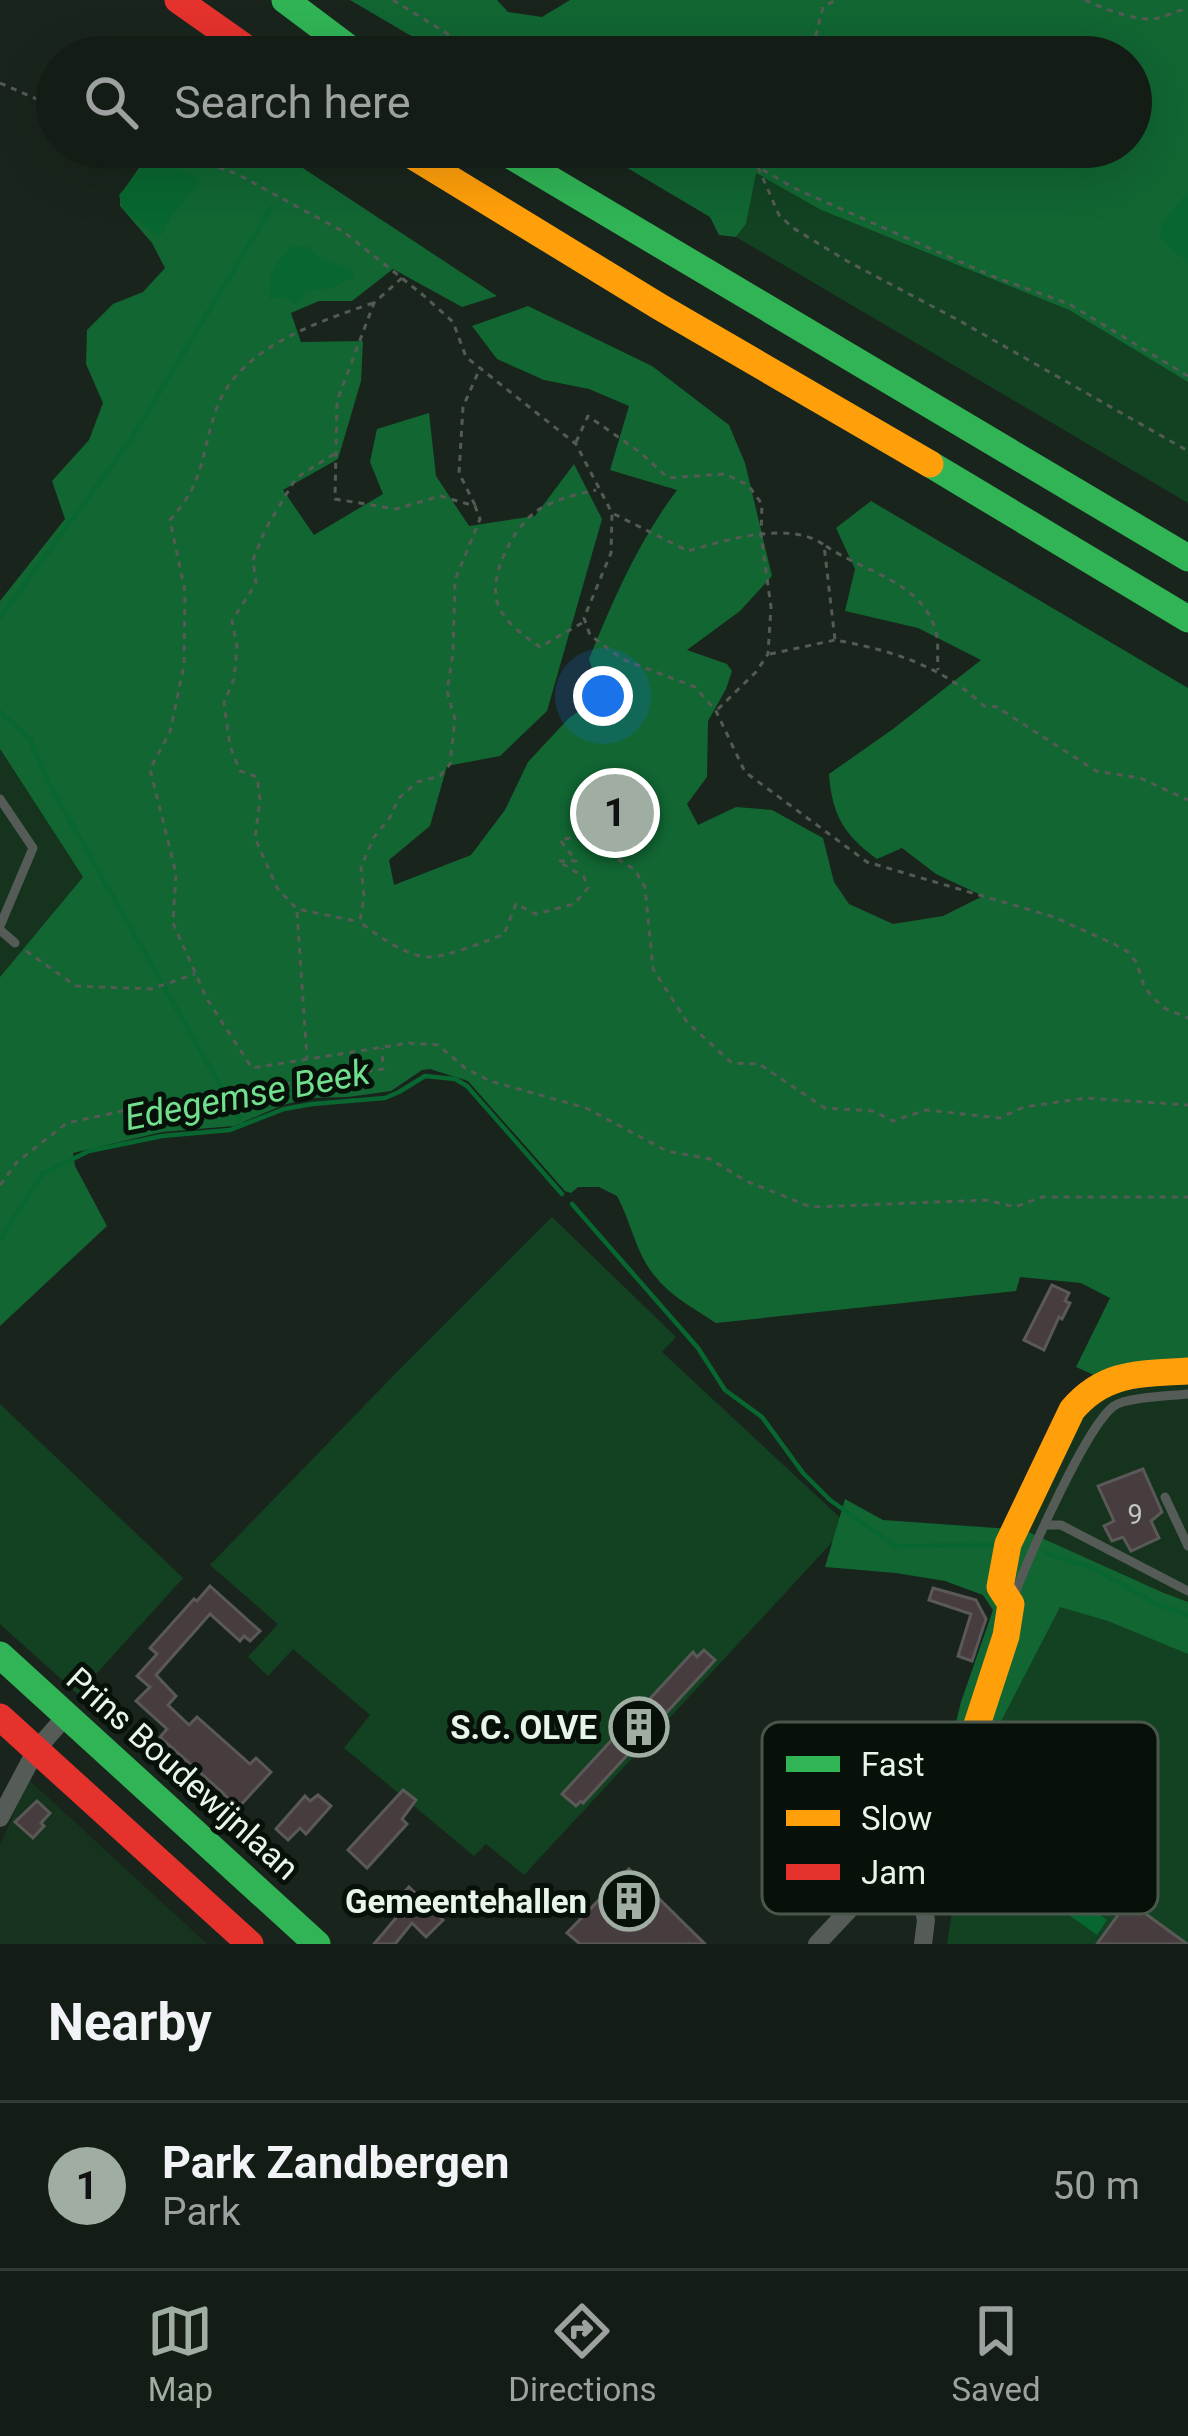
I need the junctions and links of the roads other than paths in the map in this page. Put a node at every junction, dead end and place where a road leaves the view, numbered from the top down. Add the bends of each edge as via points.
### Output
1 (178, 0) edge
2 (285, 0) edge
3 (230, 36) edge
4 (333, 36) edge
5 (432, 168) edge
6 (531, 168) edge
7 (1188, 558) edge
8 (1188, 619) edge
9 (0, 799) edge
10 (0, 928) edge
11 (14, 943) road end
12 (1188, 1371) edge
13 (1188, 1394) edge
14 (1165, 1497) dead end
15 (1045, 1525) junction
16 (1188, 1546) edge
17 (1188, 1591) edge
18 (1011, 1604) junction
19 (0, 1655) edge
20 (66, 1715) junction
21 (0, 1717) edge
22 (978, 1722) edge
23 (35, 1750) junction
24 (0, 1818) edge
25 (845, 1914) edge
26 (925, 1914) edge
27 (250, 1944) edge
28 (317, 1944) edge
29 (817, 1944) edge
30 (923, 1944) edge

1 - 3 main road
2 - 4 main road
5 - 8 main road
6 - 7 main road
9 - 10 lane via 33,848
10 - 11 lane
12 - 18 main road via 1105,1380 1084,1393 1008,1544 1000,1587
13 - 15 lane via 1116,1403 1096,1425
14 - 16 lane
15 - 17 lane via 1060,1525
15 - 18 lane
18 - 22 main road
19 - 20 main road, Prins Boudewijnlaan
20 - 23 street
20 - 28 main road, Prins Boudewijnlaan
21 - 23 main road
23 - 24 street
23 - 27 main road
25 - 29 street
26 - 30 street

